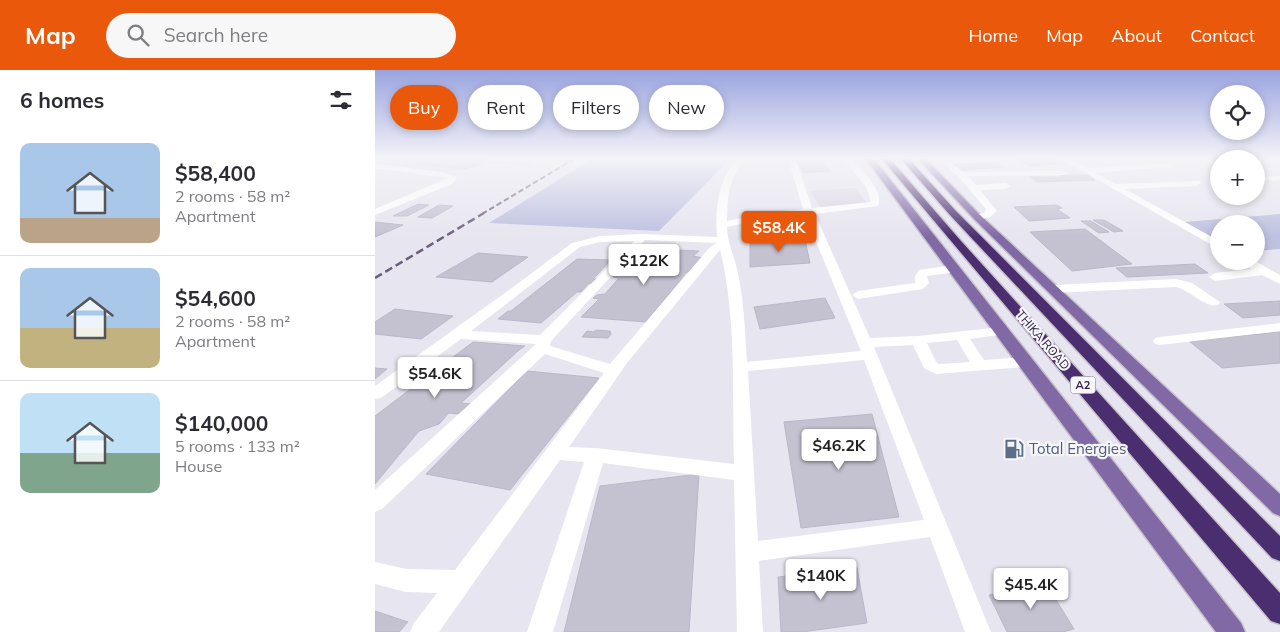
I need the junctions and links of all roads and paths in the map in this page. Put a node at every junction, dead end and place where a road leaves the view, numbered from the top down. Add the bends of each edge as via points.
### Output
1 (441, 185) edge
2 (725, 185) edge
3 (800, 185) edge
4 (868, 185) edge
5 (889, 185) edge
6 (908, 185) edge
7 (928, 185) edge
8 (947, 185) edge
9 (971, 185) edge
10 (1111, 185) edge
11 (1151, 185) edge
12 (1006, 186) dead end
13 (1114, 187) junction
14 (973, 188) junction
15 (892, 189) junction
16 (872, 190) junction
17 (376, 211) edge
18 (809, 212) junction
19 (977, 217) junction
20 (723, 225) junction
21 (642, 237) junction
22 (1210, 241) edge
23 (725, 247) junction
24 (953, 269) junction
25 (1263, 271) joint
26 (1215, 277) dead end
27 (1280, 280) edge
28 (1053, 290) junction
29 (858, 295) dead end
30 (1213, 302) dead end
31 (1280, 328) edge
32 (1002, 331) junction
33 (457, 334) junction
34 (961, 335) junction
35 (921, 340) junction
36 (1160, 341) dead end
37 (543, 344) junction
38 (867, 349) junction
39 (1025, 362) junction
40 (981, 366) junction
41 (740, 367) junction
42 (614, 371) junction
43 (375, 394) edge
44 (555, 453) junction
45 (596, 455) junction
46 (743, 473) junction
47 (375, 503) edge
48 (1280, 507) edge
49 (938, 527) junction
50 (1280, 552) edge
51 (746, 553) junction
52 (375, 573) edge
53 (459, 581) junction
54 (1280, 612) edge
55 (423, 632) edge
56 (540, 632) edge
57 (750, 632) edge
58 (978, 632) edge
59 (1228, 632) edge

1 - 17 street
2 - 20 street
3 - 18 street
4 - 16 street
5 - 15 main road, THIKA ROAD
6 - 54 highway, THIKA ROAD / A2
7 - 50 highway, THIKA ROAD / A2
8 - 19 main road
9 - 14 street
10 - 13 street
11 - 13 street
12 - 14 street
13 - 22 street
14 - 19 street via 991,211
15 - 16 street
15 - 24 main road, THIKA ROAD
16 - 18 street via 875,204
18 - 20 street
18 - 38 street
19 - 28 main road
20 - 23 street
21 - 23 street
21 - 33 street via 600,239 576,245
21 - 37 street
23 - 41 street via 738,323
23 - 42 street via 714,250 705,260
24 - 29 street via 921,274 923,282 919,286
24 - 32 main road, THIKA ROAD
25 - 26 street
25 - 27 street
28 - 30 street via 1176,283 1188,286
28 - 48 main road
31 - 36 street
32 - 34 street
32 - 39 main road, THIKA ROAD
33 - 37 street
33 - 43 street
34 - 35 street
34 - 40 street
35 - 38 street
35 - 40 street via 931,367
37 - 42 street
37 - 47 street
38 - 41 street
38 - 49 street
39 - 40 street
39 - 59 main road, THIKA ROAD
41 - 46 street
42 - 44 street
44 - 45 street
44 - 53 street
45 - 46 street
45 - 56 street
46 - 51 street
49 - 51 street
49 - 58 street
51 - 57 street
52 - 53 street via 409,583
53 - 55 street

